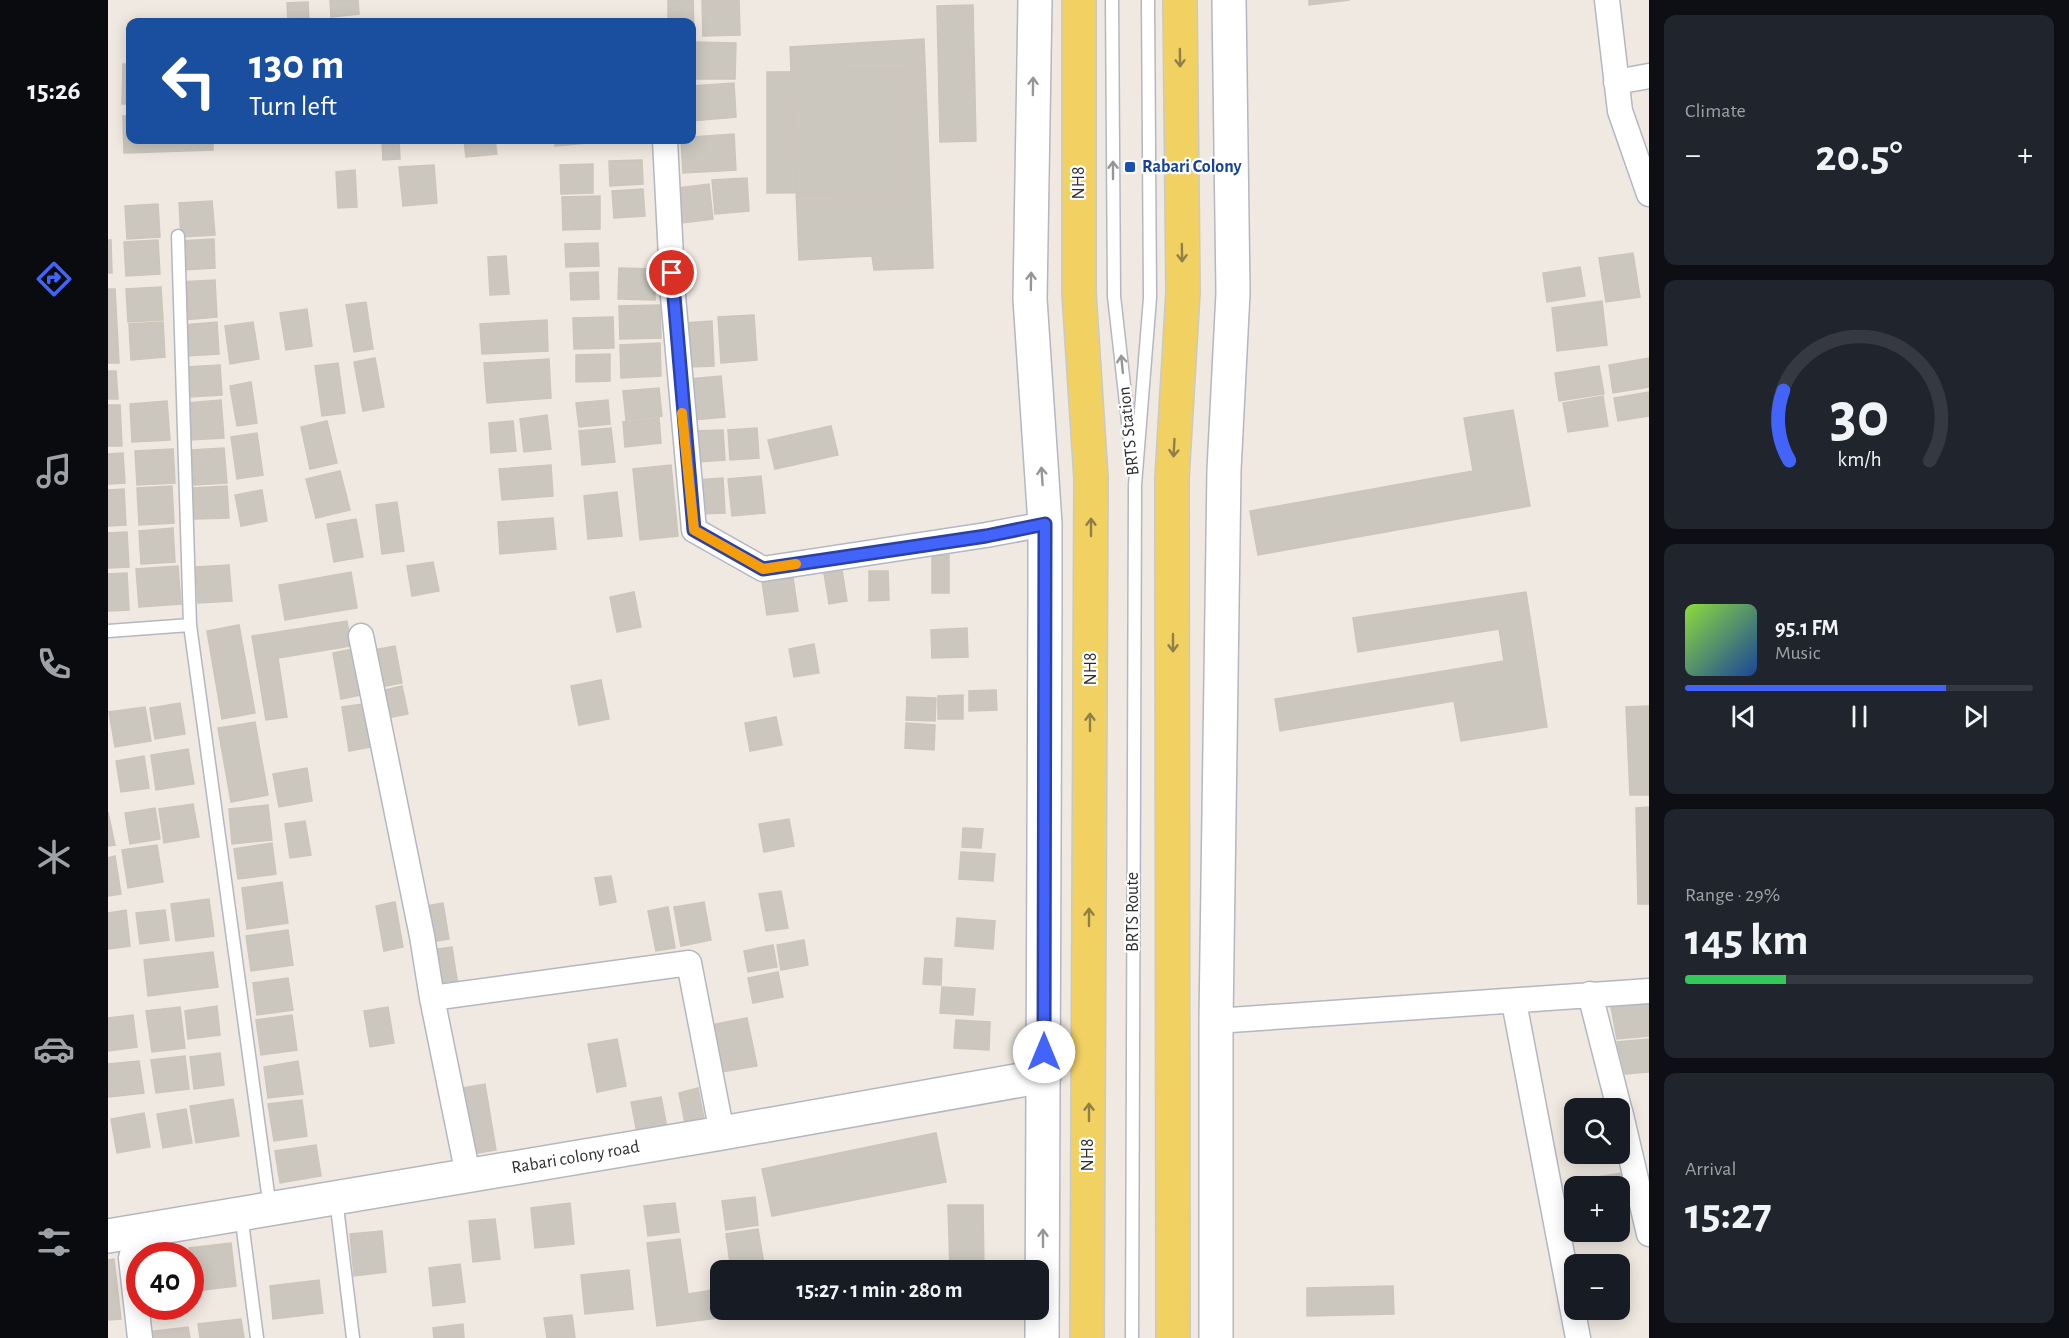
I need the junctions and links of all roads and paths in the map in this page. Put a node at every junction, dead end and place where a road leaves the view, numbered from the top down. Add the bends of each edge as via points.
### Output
1 (1035, 0) edge
2 (1079, 0) edge
3 (1112, 0) edge
4 (1148, 0) edge
5 (1180, 0) edge
6 (1230, 0) edge
7 (1607, 0) edge
8 (1649, 76) edge
9 (1616, 82) junction
10 (665, 144) edge
11 (1649, 194) edge
12 (178, 236) dead end
13 (1135, 485) junction
14 (1045, 524) junction
15 (190, 625) junction
16 (108, 631) edge
17 (361, 636) dead end
18 (1649, 991) edge
19 (1590, 994) junction
20 (432, 998) junction
21 (1514, 1002) junction
22 (1216, 1021) junction
23 (1044, 1076) junction
24 (1617, 1098) edge
25 (722, 1133) junction
26 (1630, 1153) edge
27 (468, 1175) junction
28 (336, 1198) junction
29 (255, 1212) junction
30 (123, 1234) edge
31 (1649, 1234) edge
32 (140, 1338) edge
33 (257, 1338) edge
34 (353, 1338) edge
35 (1042, 1338) edge
36 (1088, 1338) edge
37 (1132, 1338) edge
38 (1173, 1338) edge
39 (1216, 1338) edge
40 (1578, 1338) edge

14 -> 1 street via 1030,299
36 -> 2 main road, NH8 via 1091,478 1079,293
13 -> 3 lane, BRTS Station via 1114,296
4 - 13 lane, BRTS Station via 1150,298
5 -> 38 main road via 1183,292 1173,478
6 - 22 street via 1233,293 1224,470
7 - 9 street
8 - 9 street
9 - 11 street via 1620,111
10 - 14 street via 673,296 694,530 763,569
12 - 15 lane
13 - 37 lane, BRTS Route
14 - 23 street
15 - 16 lane
15 - 29 lane
17 - 20 street
18 - 19 street
19 - 21 street
19 - 24 street
20 - 25 street via 688,963
20 - 27 street
21 - 22 street
21 - 40 street
22 - 39 street
23 - 25 street, Rabari colony road
35 -> 23 street
25 - 27 street, Rabari colony road
26 - 31 street
27 - 28 street, Rabari colony road
28 - 29 street, Rabari colony road
28 - 34 lane
29 - 30 street, Rabari colony road
29 - 33 lane
30 - 32 street via 131,1258

